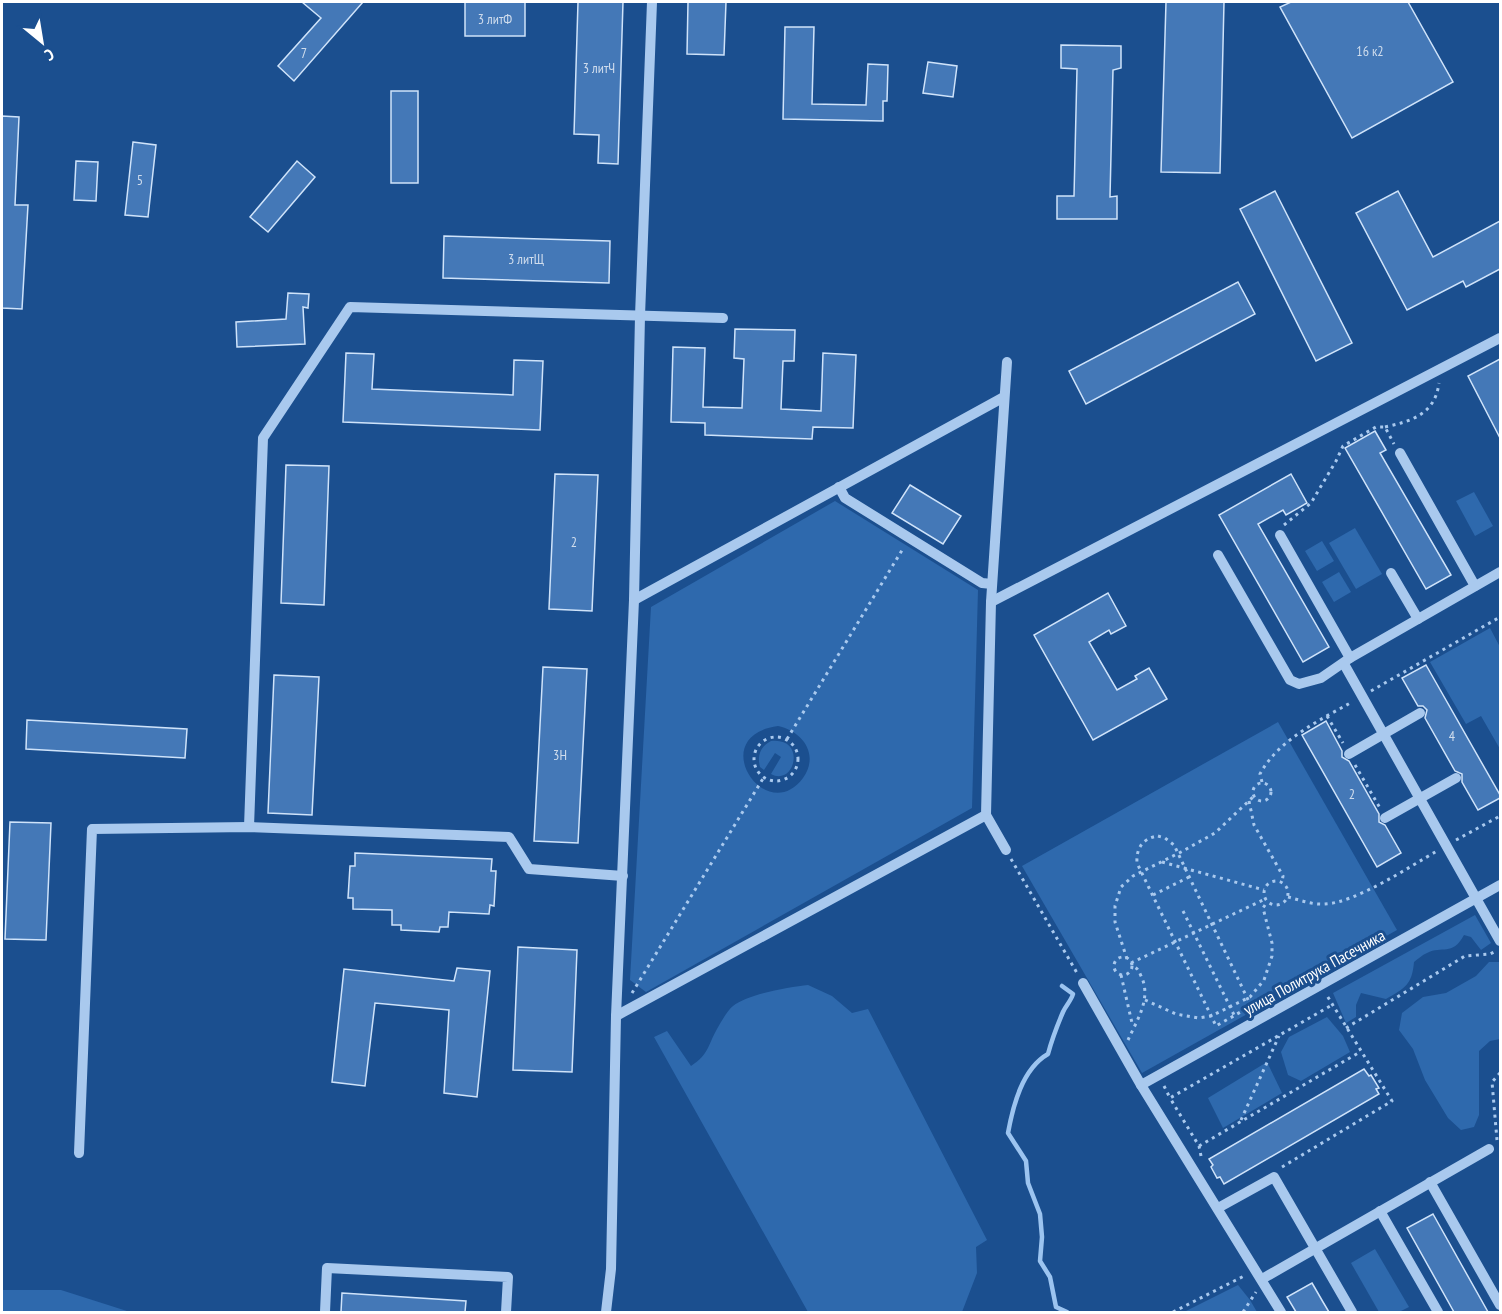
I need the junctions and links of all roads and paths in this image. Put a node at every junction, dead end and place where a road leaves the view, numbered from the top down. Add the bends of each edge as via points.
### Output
1 (652, 2) edge
2 (640, 316) junction
3 (723, 318) dead end
4 (1500, 338) edge
5 (1007, 362) dead end
6 (1441, 369) junction
7 (1004, 397) junction
8 (1385, 427) junction
9 (1400, 453) joint
10 (839, 488) junction
11 (1280, 535) joint
12 (909, 538) junction
13 (1218, 555) dead end
14 (1500, 572) edge
15 (1392, 573) dead end
16 (992, 584) junction
17 (1475, 586) junction
18 (634, 600) junction
19 (991, 602) junction
20 (1500, 617) edge
21 (1418, 619) junction
22 (1347, 661) junction
23 (1362, 696) junction
24 (1420, 713) dead end
25 (1327, 716) junction
26 (1383, 734) junction
27 (787, 739) junction
28 (1349, 754) junction
29 (764, 777) junction
30 (1456, 778) dead end
31 (1262, 782) junction
32 (1253, 797) junction
33 (1420, 798) junction
34 (1249, 801) junction
35 (986, 815) junction
36 (1500, 816) edge
37 (1385, 818) joint
38 (249, 827) junction
39 (1447, 846) junction
40 (1006, 850) joint
41 (1178, 854) junction
42 (1161, 862) junction
43 (1185, 868) junction
44 (1141, 871) junction
45 (622, 876) junction
46 (1189, 878) junction
47 (1282, 882) junction
48 (1500, 885) edge
49 (1264, 890) junction
50 (1153, 895) junction
51 (1288, 897) junction
52 (1477, 898) junction
53 (1266, 900) junction
54 (1183, 911) dead end
55 (1212, 924) junction
56 (1194, 933) junction
57 (1500, 941) edge
58 (1176, 942) junction
59 (1500, 948) edge
60 (1127, 958) junction
61 (1132, 965) junction
62 (1121, 975) junction
63 (1083, 983) joint
64 (1321, 985) junction
65 (629, 996) dead end
66 (1248, 999) junction
67 (1145, 1000) junction
68 (1332, 1005) junction
69 (1229, 1007) junction
70 (1211, 1016) junction
71 (1235, 1016) junction
72 (616, 1017) junction
73 (1135, 1024) junction
74 (1346, 1028) junction
75 (1242, 1029) junction
76 (1280, 1035) junction
77 (1123, 1052) junction
78 (1360, 1052) junction
79 (1499, 1073) edge
80 (1141, 1084) junction
81 (1240, 1122) junction
82 (1199, 1146) junction
83 (1493, 1146) joint
84 (79, 1153) dead end
85 (1201, 1158) dead end
86 (1274, 1176) junction
87 (1430, 1182) junction
88 (1218, 1208) junction
89 (1380, 1211) junction
90 (1316, 1248) junction
91 (1262, 1279) junction
92 (1500, 1305) edge
93 (324, 1312) edge
94 (506, 1312) edge
95 (606, 1312) edge
96 (1173, 1312) edge
97 (1243, 1312) edge
98 (1281, 1312) edge
99 (1352, 1312) edge
100 (1438, 1312) edge

1 - 2 street
2 - 3 street
2 - 18 street
2 - 38 street via 351,307 263,438
4 - 6 street
5 - 7 street
6 - 8 path via 1432,405 1421,415
6 - 19 street
7 - 10 street
7 - 16 street
8 - 9 path
8 - 11 path via 1376,427 1343,446 1311,503 1284,525
9 - 17 street
10 - 12 street via 845,498
10 - 18 street
11 - 22 street
12 - 16 street via 982,583
12 - 27 path
13 - 22 street via 1290,680 1299,684 1321,678
14 - 17 street
15 - 21 street
16 - 19 street
17 - 21 street
18 - 45 street
19 - 35 street
20 - 23 path
21 - 22 street
22 - 23 street
23 - 25 path
23 - 26 street
24 - 26 street
25 - 28 path
25 - 31 path via 1274,754 1260,774
26 - 28 street
26 - 33 street
27 - 29 path via 770,737 757,746 754,761
27 - 29 path via 799,756 795,771 783,780
28 - 37 path
29 - 65 path
30 - 33 street
31 - 32 path via 1254,787
31 - 32 path via 1270,787 1270,797 1262,802
32 - 34 path
33 - 37 street
33 - 39 street
34 - 41 path via 1215,833
34 - 47 path via 1254,825 1283,876
35 - 40 street
35 - 72 street
36 - 39 path
38 - 45 street via 509,837 529,869
38 - 84 street via 92,829
39 - 51 path via 1347,900 1324,904
39 - 52 street
40 - 63 path
41 - 42 path
41 - 43 path
41 - 44 path via 1165,838 1151,837 1137,851
42 - 43 path
42 - 44 path
43 - 46 path
43 - 49 path
44 - 50 path
44 - 60 path via 1121,887 1115,906 1115,922
45 - 72 street
46 - 50 path
46 - 55 path
47 - 49 path via 1273,881
47 - 51 path
48 - 52 street, улица Политрука Пасечника
49 - 53 path
50 - 58 path
51 - 53 path via 1276,906
52 - 57 street
52 - 64 street, улица Политрука Пасечника
53 - 55 path
53 - 66 path via 1263,908 1272,943 1271,963 1264,980
54 - 56 path
55 - 56 path
55 - 66 path
56 - 58 path
56 - 69 path
58 - 61 path
58 - 70 path
59 - 74 path via 1490,954 1465,956
60 - 61 path
60 - 62 path via 1115,963 1115,970
61 - 62 path via 1129,973
61 - 67 path via 1144,982
62 - 73 path
63 - 77 street
64 - 68 path
64 - 75 street, улица Политрука Пасечника
66 - 69 path
66 - 71 path via 1251,1006
67 - 70 path via 1187,1017
67 - 73 path
68 - 74 path
68 - 76 path
69 - 70 path
69 - 71 path
70 - 71 path via 1216,1026
71 - 75 path
72 - 95 street via 611,1269
73 - 77 path
74 - 78 path
75 - 80 street, улица Политрука Пасечника
76 - 81 path
76 - 82 path via 1170,1098
77 - 80 street
78 - 81 path
78 - 86 path via 1392,1101 1285,1164
79 - 83 path via 1492,1082 1496,1137
80 - 88 street
81 - 82 path
82 - 85 path
83 - 87 street
86 - 88 street
86 - 90 street
87 - 89 street
87 - 92 street
88 - 91 street
89 - 90 street
89 - 100 street
90 - 91 street
90 - 99 street
91 - 96 path via 1247,1275
91 - 97 path
91 - 98 street
93 - 94 street via 327,1268 508,1277

